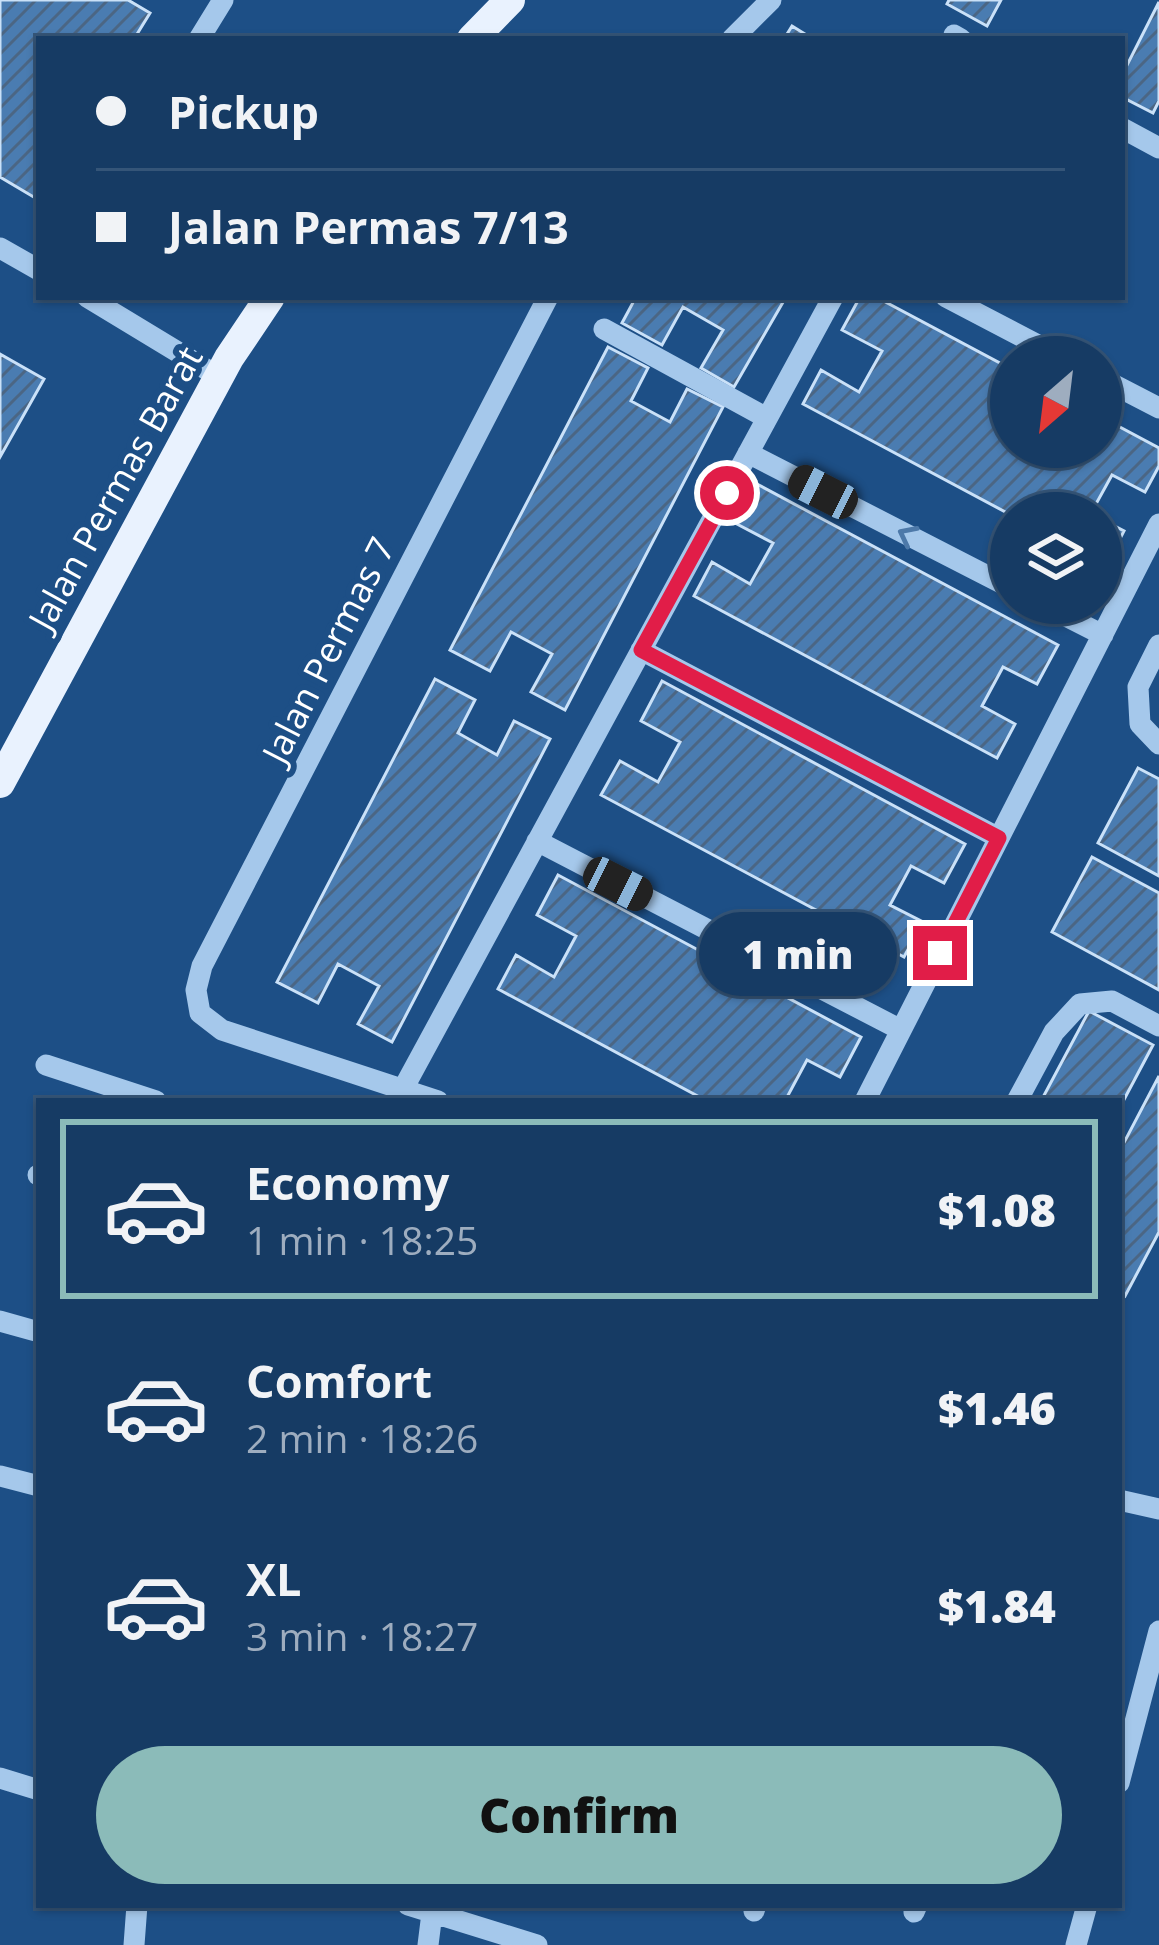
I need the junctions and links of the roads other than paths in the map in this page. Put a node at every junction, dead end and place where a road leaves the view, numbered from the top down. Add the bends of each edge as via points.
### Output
1 (223, 0) edge
2 (510, 0) edge
3 (771, 0) edge
4 (201, 36) edge
5 (475, 36) edge
6 (735, 36) edge
7 (1125, 130) edge
8 (1159, 148) edge
9 (0, 248) edge
10 (36, 268) edge
11 (92, 300) edge
12 (268, 300) edge
13 (546, 300) edge
14 (831, 300) edge
15 (952, 300) edge
16 (604, 329) dead end
17 (1021, 336) edge
18 (219, 377) junction
19 (1122, 388) edge
20 (1159, 408) edge
21 (767, 418) junction
22 (748, 454) junction
23 (1159, 524) edge
24 (990, 577) edge
25 (1081, 624) edge
26 (1102, 635) junction
27 (1159, 645) edge
28 (641, 650) junction
29 (1159, 744) edge
30 (0, 783) edge
31 (999, 838) junction
32 (537, 842) junction
33 (1159, 1026) edge
34 (902, 1030) junction
35 (46, 1065) dead end
36 (403, 1089) junction
37 (147, 1098) edge
38 (429, 1098) edge
39 (867, 1098) edge
40 (1019, 1098) edge
41 (0, 1321) edge
42 (36, 1331) edge
43 (0, 1476) edge
44 (36, 1485) edge
45 (1122, 1501) edge
46 (1159, 1509) edge
47 (1159, 1631) edge
48 (1122, 1772) edge
49 (0, 1778) edge
50 (36, 1789) edge
51 (137, 1908) edge
52 (432, 1908) edge
53 (1086, 1908) edge
54 (134, 1945) edge
55 (428, 1945) edge
56 (537, 1945) edge
57 (1076, 1945) edge

1 - 4 street
2 - 5 main road
3 - 6 street
7 - 8 street
9 - 10 street
11 - 18 street
12 - 18 main road, Jalan Permas Barat
13 - 36 street, Jalan Permas 7 via 196,990 200,1013 222,1030
14 - 21 street
15 - 17 street
16 - 21 street
18 - 30 main road, Jalan Permas Barat
19 - 20 street
21 - 22 street
24 -> 22 street
22 - 28 street
23 - 26 street
25 - 26 street
26 - 31 street
27 - 29 street via 1138,688 1139,724
28 - 31 street
28 - 32 street
31 - 34 street
32 - 34 street
32 - 36 street
33 - 40 street via 1112,1001 1080,1004 1054,1032
34 - 39 street
35 - 37 street
36 - 38 street
41 - 42 street
43 - 44 street
45 - 46 street
47 - 48 street
49 - 50 street
51 - 54 street
52 - 55 street
52 - 56 street
53 - 57 street

